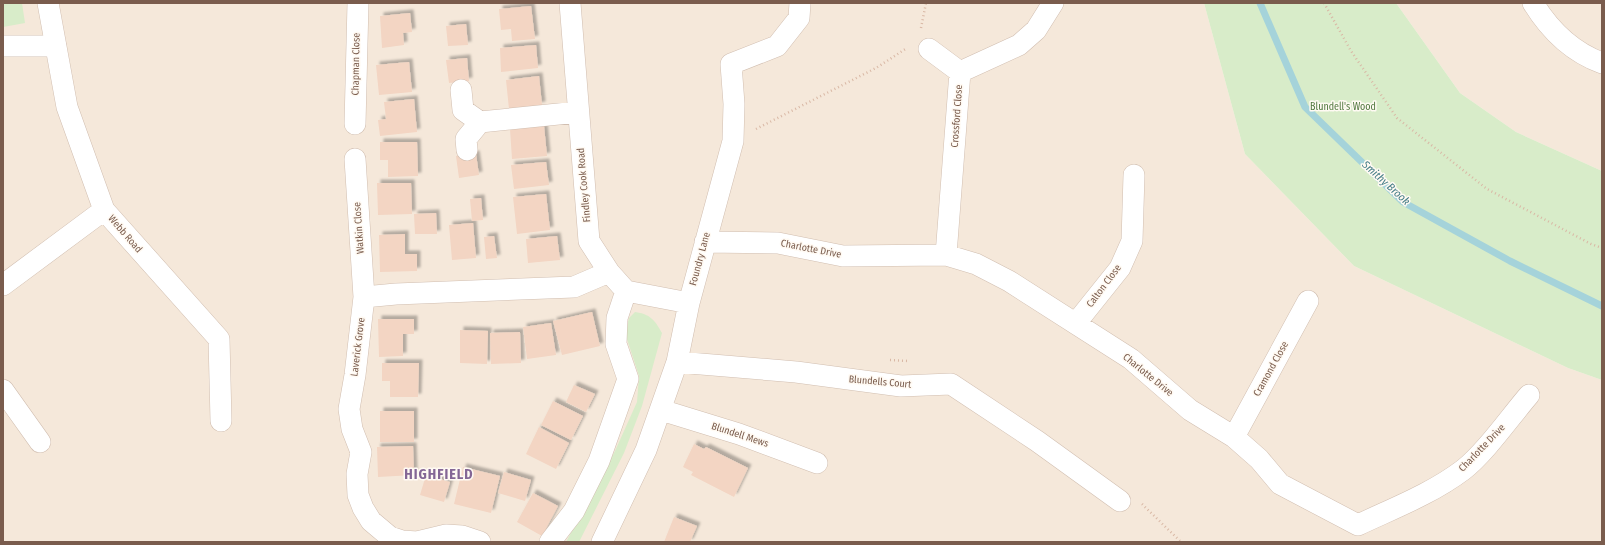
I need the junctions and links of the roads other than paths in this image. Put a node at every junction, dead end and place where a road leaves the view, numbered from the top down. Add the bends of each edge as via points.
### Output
1 (48, 3) edge
2 (358, 3) edge
3 (570, 3) edge
4 (800, 3) edge
5 (1053, 3) edge
6 (1533, 3) edge
7 (920, 42) road end
8 (3, 46) edge
9 (56, 46) junction
10 (1602, 62) edge
11 (960, 72) junction
12 (460, 90) dead end
13 (578, 112) junction
14 (480, 122) junction
15 (355, 124) dead end
16 (467, 150) dead end
17 (355, 159) dead end
18 (1134, 175) dead end
19 (104, 210) junction
20 (705, 242) junction
21 (946, 255) junction
22 (609, 272) junction
23 (3, 285) edge
24 (626, 291) junction
25 (364, 297) junction
26 (1308, 301) dead end
27 (689, 303) junction
28 (1076, 323) junction
29 (677, 362) junction
30 (3, 390) edge
31 (1529, 395) dead end
32 (661, 410) junction
33 (221, 421) dead end
34 (1234, 437) junction
35 (40, 442) dead end
36 (818, 463) dead end
37 (1120, 501) dead end
38 (1357, 533) edge
39 (480, 542) edge
40 (550, 542) edge
41 (602, 542) edge

1 - 9 street, Webb Road
2 - 15 street, Chapman Close
3 - 13 street, Findley Cook Road
4 - 20 street, Foundry Lane via 799,18 777,46 731,64 733,141
5 - 11 street, Crossford Close via 1036,30 1019,44
6 - 10 street via 1560,38
7 - 11 street
8 - 9 street
9 - 19 street, Webb Road via 67,107
11 - 21 street, Crossford Close
12 - 14 street via 463,110
13 - 14 street
13 - 22 street, Findley Cook Road via 589,241
14 - 16 street via 466,139
17 - 25 street, Watkin Close
18 - 28 street, Calton Close via 1132,241 1120,268
19 - 23 street
19 - 33 street, Webb Road via 218,339
20 - 21 street, Charlotte Drive via 778,243 843,256
20 - 27 street, Foundry Lane
21 - 28 street, Charlotte Drive via 976,264 1009,281
22 - 24 street, Findley Cook Road
22 - 25 street via 574,287
24 - 27 street
24 - 40 street via 617,318 616,344 628,379 599,461 574,511
25 - 39 street, Laverick Grove via 349,409 352,429 360,452 358,495 363,508 371,521 402,541 416,542 446,535 462,536
26 - 34 street, Cramond Close
27 - 29 street, Foundry Lane
28 - 34 street, Charlotte Drive via 1131,359 1190,410
29 - 32 street, Foundry Lane
29 - 37 street, Blundells Court via 796,372 902,386 951,384 1038,441
30 - 35 street
31 - 38 street, Charlotte Drive via 1464,469 1430,492
32 - 36 street, Blundell Mews via 739,434
32 - 41 street, Foundry Lane via 646,450
34 - 38 street, Charlotte Drive via 1259,459 1280,484

